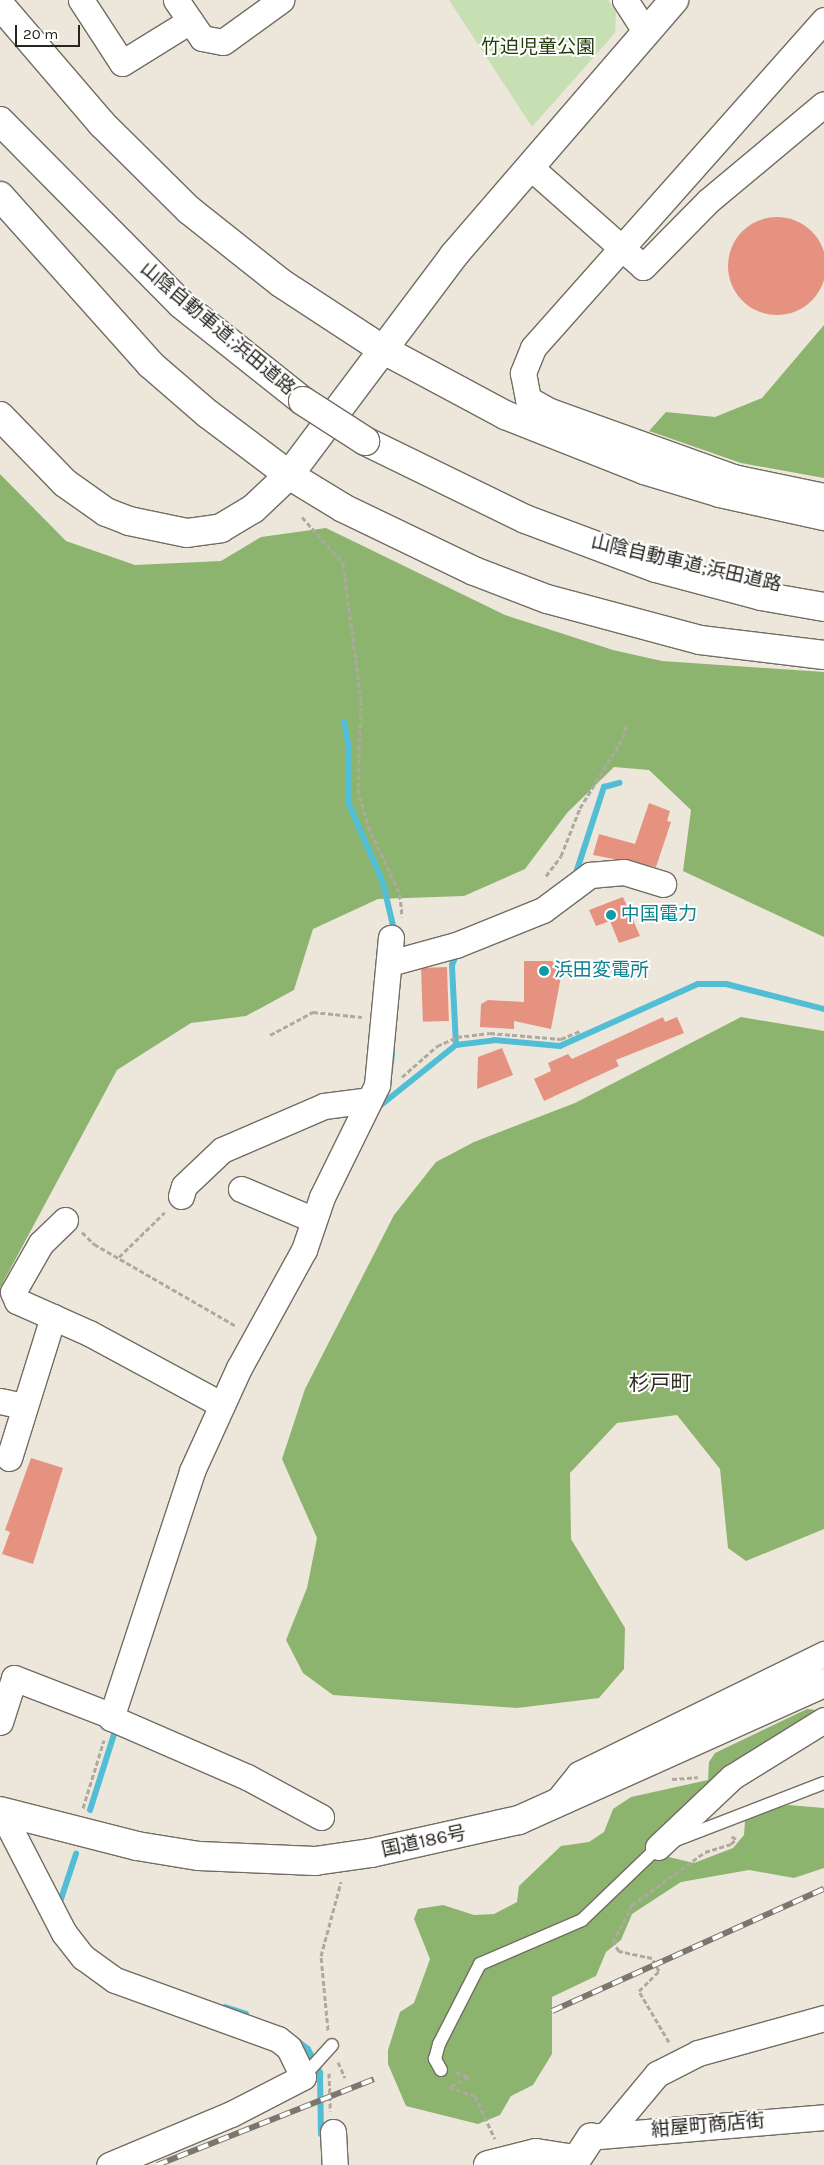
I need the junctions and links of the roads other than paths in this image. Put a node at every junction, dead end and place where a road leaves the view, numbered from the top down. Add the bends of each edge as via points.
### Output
1 (81, 0) edge
2 (176, 0) edge
3 (281, 0) edge
4 (625, 0) edge
5 (674, 0) edge
6 (0, 5) edge
7 (824, 20) edge
8 (190, 21) junction
9 (646, 32) junction
10 (824, 104) edge
11 (0, 121) edge
12 (529, 166) junction
13 (0, 196) edge
14 (620, 248) junction
15 (382, 349) junction
16 (0, 416) edge
17 (289, 475) junction
18 (824, 496) edge
19 (824, 516) edge
20 (577, 540) junction
21 (824, 592) edge
22 (824, 607) edge
23 (824, 655) edge
24 (663, 884) dead end
25 (391, 938) road end
26 (390, 963) junction
27 (369, 1100) junction
28 (241, 1189) dead end
29 (181, 1196) road end
30 (65, 1220) road end
31 (314, 1220) junction
32 (53, 1317) junction
33 (0, 1401) edge
34 (222, 1405) junction
35 (24, 1406) junction
36 (9, 1458) dead end
37 (824, 1654) edge
38 (7, 1675) edge
39 (824, 1683) edge
40 (115, 1719) junction
41 (824, 1720) edge
42 (0, 1722) edge
43 (824, 1783) edge
44 (554, 1805) junction
45 (0, 1811) edge
46 (321, 1817) dead end
47 (658, 1847) junction
48 (824, 2018) edge
49 (329, 2052) road end
50 (441, 2070) road end
51 (306, 2073) junction
52 (824, 2117) edge
53 (333, 2132) road end
54 (599, 2136) junction
55 (492, 2154) edge
56 (574, 2162) edge
57 (110, 2165) edge
58 (336, 2165) edge

1 - 8 street via 122,62
2 - 8 street
3 - 8 street via 223,42 202,38
4 - 9 street
5 - 9 main road
6 - 15 main road via 102,124 189,210 281,283
7 - 14 street
9 - 12 main road
10 - 14 street via 708,201 643,267
11 - 20 main road, 山陰自動車道;浜田道路, bridge via 175,298 304,401 365,441 474,497
12 - 14 street
12 - 15 main road
13 - 17 main road via 150,364
14 - 18 street via 533,348 523,373 528,399 649,450 733,477
15 - 17 main road
15 - 19 main road via 504,415 644,470 720,493
16 - 17 main road via 46,467 85,498 106,512 155,530 187,533 222,528 253,509
17 - 23 main road via 400,538 547,599 700,640
20 - 21 main road, 山陰自動車道;浜田道路 via 701,572
20 - 22 main road, 山陰自動車道;浜田道路 via 711,584
24 - 26 street via 624,872 590,875 544,910 456,944
25 - 26 street
26 - 27 street via 377,1085
27 - 29 street via 324,1106 222,1150 184,1186
27 - 31 street
28 - 31 street
30 - 32 street via 41,1243 13,1292 17,1302
31 - 34 street via 304,1250
32 - 34 street
32 - 35 street
33 - 35 street
34 - 40 street via 192,1471
35 - 36 street
37 - 44 street via 579,1774
38 - 40 street
38 - 42 street
39 - 44 main road, 国道186号
40 - 46 street via 247,1777
41 - 47 street via 730,1779
43 - 47 lane
44 - 45 main road, 国道186号 via 502,1825 347,1856 259,1861 199,1856 76,1831
45 - 51 street via 64,1933 83,1957 115,1980 278,2039 290,2048
47 - 50 lane via 582,1920 480,1964 438,2044 435,2059
48 - 54 street via 698,2053 657,2074
49 - 51 lane
51 - 57 street via 231,2114
52 - 54 street, 紺屋町商店街
53 - 58 street
54 - 56 main road
55 - 56 main road via 536,2153

